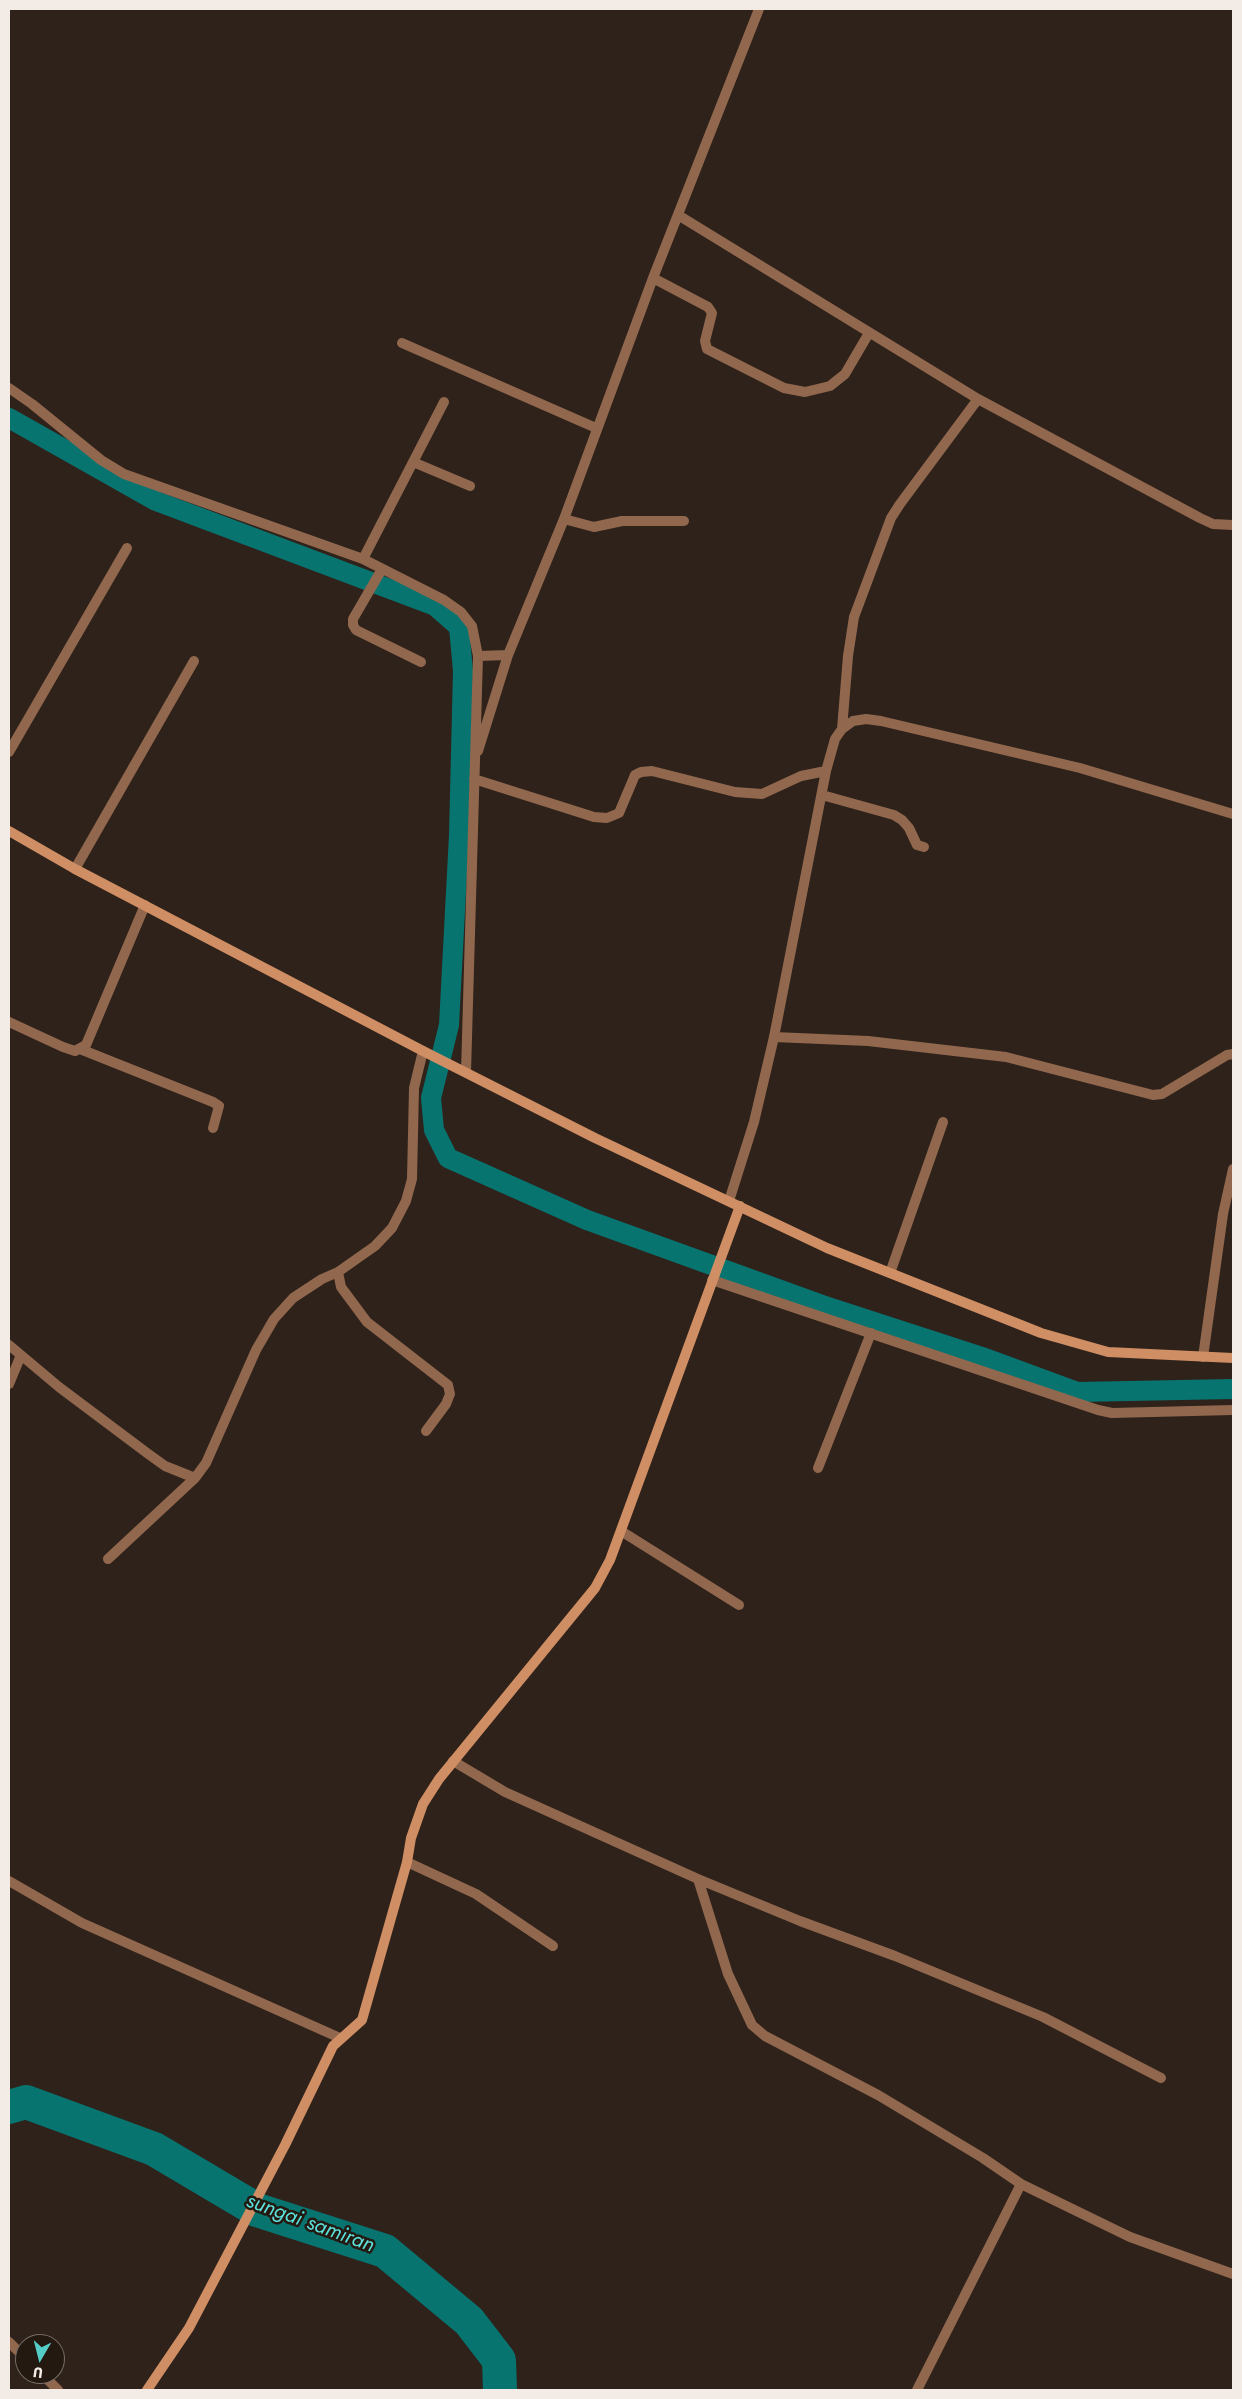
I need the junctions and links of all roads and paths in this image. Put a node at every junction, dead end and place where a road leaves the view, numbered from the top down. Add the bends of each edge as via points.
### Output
1 (759, 9) edge
2 (678, 215) junction
3 (653, 278) junction
4 (869, 333) junction
5 (402, 343) dead end
6 (9, 388) edge
7 (978, 399) junction
8 (444, 402) dead end
9 (596, 428) junction
10 (413, 462) junction
11 (470, 486) dead end
12 (564, 519) junction
13 (684, 521) dead end
14 (1233, 525) edge
15 (127, 548) dead end
16 (363, 559) junction
17 (380, 571) junction
18 (508, 655) junction
19 (478, 656) junction
20 (194, 661) dead end
21 (422, 662) dead end
22 (842, 729) junction
23 (9, 752) edge
24 (474, 764) junction
25 (826, 770) junction
26 (474, 779) junction
27 (822, 795) junction
28 (1233, 814) edge
29 (9, 831) edge
30 (924, 847) dead end
31 (75, 869) junction
32 (145, 905) junction
33 (9, 1022) edge
34 (774, 1037) junction
35 (83, 1047) junction
36 (423, 1051) junction
37 (1233, 1054) edge
38 (466, 1072) junction
39 (944, 1122) dead end
40 (213, 1128) dead end
41 (1233, 1169) edge
42 (729, 1201) junction
43 (740, 1206) junction
44 (338, 1272) junction
45 (890, 1273) junction
46 (712, 1280) junction
47 (871, 1333) junction
48 (9, 1345) edge
49 (20, 1355) junction
50 (1203, 1357) junction
51 (1233, 1358) edge
52 (9, 1384) edge
53 (1233, 1410) edge
54 (426, 1431) dead end
55 (818, 1468) dead end
56 (195, 1478) junction
57 (621, 1531) junction
58 (108, 1559) dead end
59 (739, 1605) dead end
60 (453, 1762) junction
61 (407, 1862) junction
62 (698, 1879) junction
63 (9, 1881) edge
64 (553, 1946) dead end
65 (340, 2038) junction
66 (1161, 2078) dead end
67 (1021, 2184) junction
68 (1233, 2274) edge
69 (147, 2390) edge
70 (917, 2390) edge

1 - 2 street
2 - 3 street
2 - 4 street
3 - 4 street via 708,307 711,317 704,341 706,349 784,388 805,392 830,386 845,374
3 - 9 street
4 - 7 street
5 - 9 street
6 - 16 street via 101,460 124,474
7 - 14 street via 1212,524
7 - 22 street via 892,518 854,617
8 - 10 street
9 - 12 street
10 - 11 street
10 - 16 street
12 - 13 street via 594,528 622,521
12 - 18 street
15 - 23 street
16 - 17 street
17 - 19 street via 444,600 461,612 472,626
17 - 21 street via 352,624 356,630
18 - 19 street
18 - 24 street
19 - 24 street
20 - 31 street
22 - 25 street via 834,739
22 - 28 street via 853,721 881,721 1080,768
24 - 26 street
25 - 26 street via 795,778 762,794 735,792 652,771 641,772 635,775 619,813 613,818 594,817
25 - 27 street
26 - 38 street
27 - 30 street via 894,815 909,828 917,845
27 - 34 street
29 - 31 main road
31 - 32 main road
32 - 35 street
32 - 36 main road
33 - 35 street via 62,1047 75,1051
34 - 37 street via 868,1041 1006,1057 1153,1095 1162,1094
34 - 42 street via 754,1122
35 - 40 street via 214,1102 219,1106
36 - 38 main road
36 - 44 street via 414,1088 412,1179 406,1201 392,1228 381,1240
38 - 42 main road
39 - 45 street
41 - 50 street via 1223,1214
42 - 43 main road
43 - 45 main road via 827,1248
43 - 46 main road
44 - 54 street via 341,1287 367,1322 448,1385 450,1394 446,1404
44 - 56 street via 293,1298 274,1319 256,1350 206,1463
45 - 50 main road via 1041,1333 1108,1352
46 - 47 street
46 - 57 main road
47 - 53 street via 1098,1410
47 - 55 street
48 - 49 street
49 - 52 street
49 - 56 street via 164,1466
50 - 51 main road
56 - 58 street
57 - 59 street
57 - 60 main road via 594,1588
60 - 61 main road via 423,1804 411,1838
60 - 62 street via 505,1792
61 - 64 street via 476,1894
61 - 65 main road via 366,2012 359,2024
62 - 66 street via 1042,2017
62 - 67 street via 728,1974 752,2025 765,2036 878,2095
63 - 65 street via 82,1923
65 - 69 main road via 333,2046 189,2328
67 - 68 street via 1130,2237
67 - 70 street

